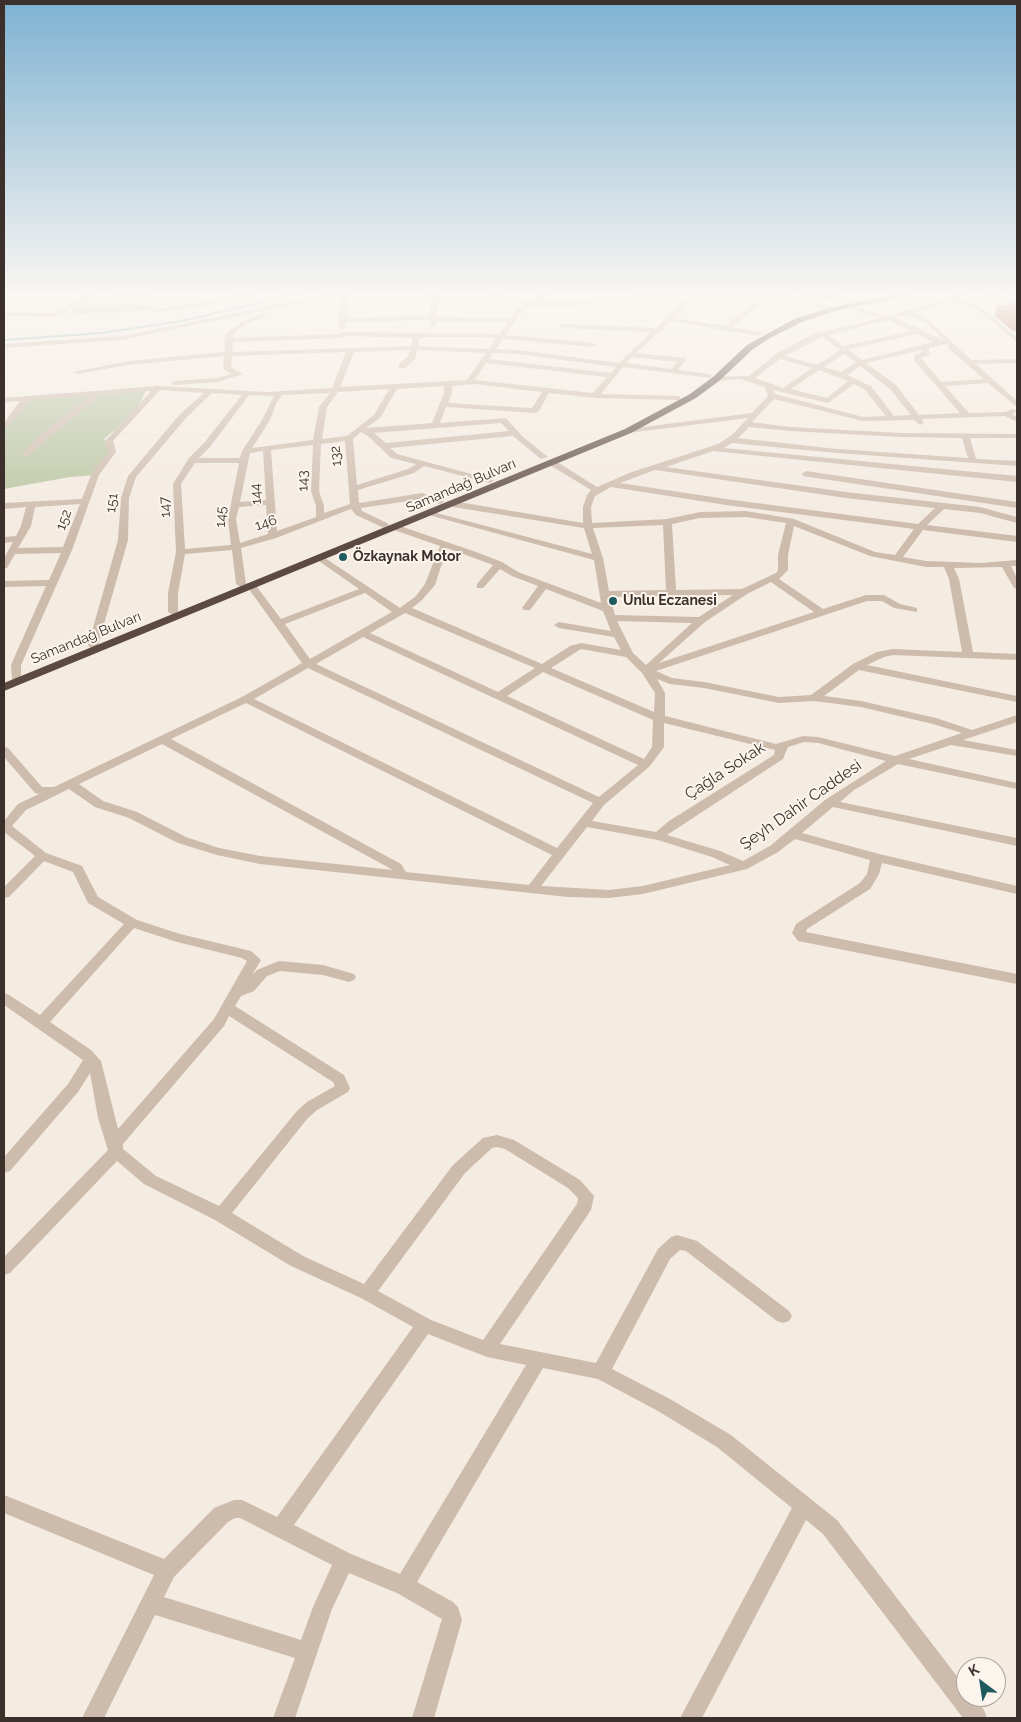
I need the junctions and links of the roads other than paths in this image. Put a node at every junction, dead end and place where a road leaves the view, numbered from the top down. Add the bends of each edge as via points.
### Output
1 (237, 373) edge
2 (341, 373) edge
3 (476, 373) edge
4 (597, 373) edge
5 (682, 373) edge
6 (716, 373) edge
7 (718, 373) edge
8 (738, 373) edge
9 (757, 373) edge
10 (811, 373) edge
11 (837, 373) edge
12 (845, 373) edge
13 (876, 373) edge
14 (929, 373) edge
15 (982, 373) edge
16 (612, 375) joint
17 (842, 375) junction
18 (712, 378) junction
19 (750, 379) junction
20 (853, 381) junction
21 (990, 381) junction
22 (469, 383) junction
23 (448, 384) junction
24 (938, 384) junction
25 (768, 386) junction
26 (147, 388) junction
27 (158, 388) junction
28 (394, 388) junction
29 (868, 388) junction
30 (893, 388) junction
31 (786, 389) junction
32 (546, 391) junction
33 (99, 392) junction
34 (209, 392) junction
35 (334, 392) junction
36 (247, 393) junction
37 (279, 394) junction
38 (1017, 394) edge
39 (1005, 395) junction
40 (595, 396) junction
41 (772, 396) junction
42 (26, 398) junction
43 (677, 398) junction
44 (4, 400) edge
45 (444, 405) junction
46 (1017, 406) edge
47 (534, 411) junction
48 (1006, 414) junction
49 (755, 415) junction
50 (967, 416) junction
51 (918, 418) junction
52 (893, 419) junction
53 (503, 420) junction
54 (1017, 420) edge
55 (745, 424) junction
56 (435, 426) junction
57 (4, 427) edge
58 (363, 430) junction
59 (628, 431) junction
60 (515, 433) junction
61 (925, 435) junction
62 (965, 436) junction
63 (1017, 436) edge
64 (349, 438) junction
65 (730, 440) junction
66 (317, 442) junction
67 (384, 446) junction
68 (900, 446) junction
69 (267, 449) junction
70 (714, 449) junction
71 (246, 451) junction
72 (26, 455) dead end
73 (192, 460) junction
74 (548, 460) junction
75 (243, 461) junction
76 (973, 462) junction
77 (421, 464) junction
78 (1017, 464) edge
79 (653, 468) junction
80 (806, 474) dead end
81 (824, 477) junction
82 (1017, 479) edge
83 (490, 480) junction
84 (611, 484) junction
85 (352, 489) junction
86 (596, 490) junction
87 (809, 500) junction
88 (86, 501) junction
89 (440, 501) junction
90 (271, 502) junction
91 (32, 503) junction
92 (453, 504) junction
93 (235, 505) junction
94 (943, 505) junction
95 (1017, 505) edge
96 (4, 506) edge
97 (355, 506) junction
98 (429, 514) junction
99 (320, 518) junction
100 (1017, 520) edge
101 (790, 521) junction
102 (667, 522) junction
103 (384, 525) junction
104 (588, 526) junction
105 (920, 527) junction
106 (397, 528) junction
107 (273, 536) junction
108 (20, 538) junction
109 (1017, 539) edge
110 (4, 540) edge
111 (446, 545) junction
112 (235, 547) junction
113 (67, 550) junction
114 (13, 551) junction
115 (181, 552) junction
116 (319, 557) junction
117 (598, 558) junction
118 (897, 559) junction
119 (1004, 563) junction
120 (1017, 563) edge
121 (500, 564) junction
122 (4, 566) edge
123 (948, 566) junction
124 (771, 578) junction
125 (52, 583) junction
126 (4, 584) edge
127 (246, 585) junction
128 (544, 585) junction
129 (480, 586) dead end
130 (1017, 586) edge
131 (365, 590) junction
132 (672, 592) junction
133 (744, 592) junction
134 (604, 594) junction
135 (527, 608) dead end
136 (913, 610) dead end
137 (402, 611) junction
138 (173, 612) junction
139 (822, 612) junction
140 (609, 614) junction
141 (701, 620) junction
142 (279, 623) junction
143 (559, 625) dead end
144 (362, 633) junction
145 (617, 634) junction
146 (93, 645) junction
147 (629, 655) junction
148 (968, 655) junction
149 (1017, 657) edge
150 (308, 664) junction
151 (857, 666) junction
152 (543, 667) junction
153 (646, 671) junction
154 (16, 678) junction
155 (4, 685) edge
156 (499, 696) junction
157 (814, 698) junction
158 (246, 699) junction
159 (1017, 699) edge
160 (659, 718) junction
161 (1017, 718) edge
162 (974, 734) junction
163 (164, 740) junction
164 (953, 742) junction
165 (782, 747) junction
166 (4, 750) edge
167 (1017, 753) edge
168 (896, 760) junction
169 (646, 764) junction
170 (1017, 786) edge
171 (66, 787) junction
172 (600, 802) junction
173 (829, 803) junction
174 (585, 823) junction
175 (4, 827) edge
176 (792, 834) junction
177 (658, 836) junction
178 (1017, 842) edge
179 (559, 854) junction
180 (42, 856) junction
181 (877, 858) junction
182 (743, 866) junction
183 (398, 876) junction
184 (533, 888) junction
185 (1017, 890) edge
186 (4, 894) edge
187 (132, 923) junction
188 (349, 977) dead end
189 (1017, 979) edge
190 (235, 994) junction
191 (4, 998) edge
192 (229, 1009) junction
193 (41, 1023) junction
194 (91, 1060) junction
195 (115, 1148) junction
196 (4, 1167) edge
197 (221, 1215) junction
198 (4, 1268) edge
199 (368, 1293) junction
200 (783, 1316) dead end
201 (425, 1325) junction
202 (487, 1349) junction
203 (538, 1360) junction
204 (601, 1372) junction
205 (4, 1504) edge
206 (804, 1505) junction
207 (281, 1528) junction
208 (344, 1561) junction
209 (167, 1570) junction
210 (404, 1586) junction
211 (150, 1603) junction
212 (307, 1652) junction
213 (696, 1716) edge
214 (93, 1718) edge
215 (284, 1718) edge
216 (423, 1718) edge
217 (976, 1718) edge

1 - 26 street via 216,380 164,383
2 - 35 street, 143
3 - 22 street
4 - 16 street
5 - 18 street
6 - 18 highway, Samandağ Bulvarı
7 - 18 highway, Samandağ Bulvarı
8 - 19 street
9 - 19 street
10 - 31 street
11 - 17 street
12 - 17 street
13 - 30 street
14 - 24 street
15 - 21 street
16 - 40 street
17 - 20 street
18 - 19 street
18 - 43 highway, Samandağ Bulvarı
18 - 59 highway, Samandağ Bulvarı via 693,396
19 - 25 street
20 - 29 street
20 - 31 street via 828,401
21 - 24 street
21 - 39 street
22 - 23 street
22 - 32 street
23 - 28 street
23 - 45 street
24 - 50 street
25 - 31 street
25 - 41 street
26 - 27 street
26 - 33 street
27 - 34 street
27 - 88 street, 152 via 109,441 112,452 95,475
28 - 35 street
28 - 58 street, 132 via 378,416
29 - 30 street
29 - 52 street
30 - 51 street
32 - 40 street
32 - 47 street
33 - 42 street
33 - 72 street
34 - 36 street
34 - 146 street, 151 via 183,416 132,476 125,498 123,540
35 - 37 street
35 - 66 street, 143 via 323,407
36 - 37 street
36 - 73 street, 147
37 - 71 street, 145
38 - 39 street
39 - 46 street
40 - 43 street
41 - 49 street
41 - 52 street via 847,417
42 - 44 street
42 - 57 street
43 - 74 highway, Samandağ Bulvarı
45 - 47 street
45 - 56 street
46 - 48 street
47 - 53 street via 533,415
48 - 50 street
48 - 54 street
49 - 55 street
49 - 59 street
50 - 51 street
51 - 52 street
51 - 61 street
53 - 56 street
53 - 60 street
55 - 65 street
55 - 68 street
56 - 58 street
58 - 64 street, 132
58 - 67 street
59 - 74 highway, Samandağ Bulvarı
60 - 67 street
60 - 74 street
61 - 62 street
61 - 68 street
62 - 63 street
62 - 76 street
64 - 66 street
64 - 85 street, 132
65 - 68 street
65 - 70 street
66 - 69 street
66 - 99 street, 143 via 315,491
67 - 77 street via 394,456
68 - 76 street
69 - 71 street
69 - 90 street, 144
70 - 79 street
70 - 82 street
71 - 75 street, 145
73 - 75 street
73 - 115 street, 147 via 177,484
74 - 83 highway, Samandağ Bulvarı
74 - 86 street
74 - 92 highway, Samandağ Bulvarı
75 - 93 street, 145
76 - 78 street
77 - 83 street
77 - 85 street via 411,471
79 - 84 street
79 - 87 street
80 - 81 street
81 - 87 street
81 - 95 street
83 - 89 highway, Samandağ Bulvarı
84 - 86 street
84 - 87 street via 726,502
85 - 97 street, 132
86 - 104 street via 587,507
87 - 94 street
87 - 105 street
88 - 91 street
88 - 113 street, 152
89 - 97 street, 146 via 422,496
89 - 103 highway, Samandağ Bulvarı
90 - 93 street
90 - 107 street, 144
91 - 96 street
91 - 108 street
92 - 98 highway, Samandağ Bulvarı
92 - 104 street
93 - 112 street, 145 via 232,519
94 - 100 street
94 - 105 street
97 - 99 street, 146
97 - 103 street via 359,513
98 - 106 highway, Samandağ Bulvarı
98 - 117 street
99 - 107 street, 146
101 - 102 street via 746,514 718,514
101 - 118 street via 859,549
101 - 124 street via 783,570
102 - 104 street
102 - 132 street
103 - 127 highway, Samandağ Bulvarı
104 - 117 street
105 - 109 street
105 - 118 street
106 - 111 street
106 - 116 highway, Samandağ Bulvarı
107 - 112 street, 146
108 - 110 street
108 - 114 street
111 - 121 street
111 - 137 street via 430,585
112 - 115 street, 146
112 - 127 street, 145
113 - 114 street
113 - 125 street, 152
114 - 122 street
115 - 138 street, 147 via 173,592
116 - 127 highway, Samandağ Bulvarı
116 - 131 street
117 - 134 street
118 - 123 street
119 - 120 street
119 - 123 street
119 - 130 street
121 - 128 street via 515,574
121 - 129 street
123 - 148 street via 954,579
124 - 133 street
124 - 139 street
125 - 126 street
125 - 154 street, 152 via 16,665
127 - 138 highway, Samandağ Bulvarı
127 - 142 street
127 - 155 highway, Samandağ Bulvarı
128 - 135 street
128 - 140 street
131 - 137 street
131 - 142 street
132 - 133 street
132 - 134 street
133 - 141 street
134 - 140 street
136 - 139 street via 874,597
137 - 144 street
137 - 152 street
138 - 146 highway, Samandağ Bulvarı
139 - 153 street
140 - 141 street
140 - 145 street
141 - 153 street
142 - 150 street
143 - 145 street
144 - 150 street
144 - 156 street
145 - 147 street
146 - 154 highway, Samandağ Bulvarı
147 - 152 street via 581,646
147 - 153 street
148 - 149 street
148 - 151 street via 887,653 872,656
150 - 158 street
150 - 172 street
151 - 157 street
151 - 159 street
152 - 156 street
152 - 160 street
153 - 157 street via 670,680 780,700
153 - 160 street via 660,693
154 - 155 highway, Samandağ Bulvarı
156 - 169 street
157 - 162 street via 861,704
158 - 163 street
158 - 179 street
160 - 165 street
160 - 169 street via 658,747
161 - 162 street, Şeyh Dahir Caddesi
162 - 164 street, Şeyh Dahir Caddesi
163 - 171 street
163 - 183 street via 397,867 400,870
164 - 167 street
164 - 168 street, Şeyh Dahir Caddesi
165 - 168 street, Çağla Sokak via 810,739
165 - 177 street, Çağla Sokak via 779,756
166 - 171 street via 39,791
168 - 170 street, Çağla Sokak
168 - 173 street, Şeyh Dahir Caddesi
169 - 172 street
171 - 175 street via 22,807
171 - 183 street, Şeyh Dahir Caddesi via 182,840 217,850 260,860
172 - 174 street
173 - 176 street, Şeyh Dahir Caddesi
173 - 178 street
174 - 177 street
174 - 179 street
175 - 180 street
176 - 181 street
176 - 182 street, Şeyh Dahir Caddesi via 774,849
177 - 182 street via 709,851
179 - 184 street
180 - 186 street
180 - 187 street via 78,869 93,900
181 - 185 street
181 - 189 street via 873,874 865,886 801,926 799,933 803,938
182 - 184 street, Şeyh Dahir Caddesi via 626,893 582,894
183 - 184 street, Şeyh Dahir Caddesi
187 - 190 street via 251,957 254,963
187 - 193 street
188 - 190 street via 309,968 279,966 262,973 245,991
190 - 192 street
191 - 193 street
192 - 195 street
192 - 197 street via 339,1079 344,1088 302,1115
193 - 194 street
194 - 195 street via 96,1065
194 - 196 street via 73,1088
195 - 197 street via 150,1180
195 - 198 street
197 - 199 street via 297,1261
199 - 201 street
199 - 202 street via 459,1169 488,1142 509,1144 574,1184 586,1196 585,1205
200 - 204 street via 691,1246 677,1242 664,1254
201 - 202 street
201 - 207 street
202 - 203 street
203 - 204 street
203 - 210 street
204 - 206 street via 724,1441
205 - 209 street
206 - 213 street
206 - 217 street via 830,1527
207 - 208 street
207 - 209 street via 242,1509 226,1512
208 - 210 street
208 - 212 street
209 - 211 street
210 - 216 street via 446,1609 452,1620
211 - 212 street
211 - 214 street
212 - 215 street

